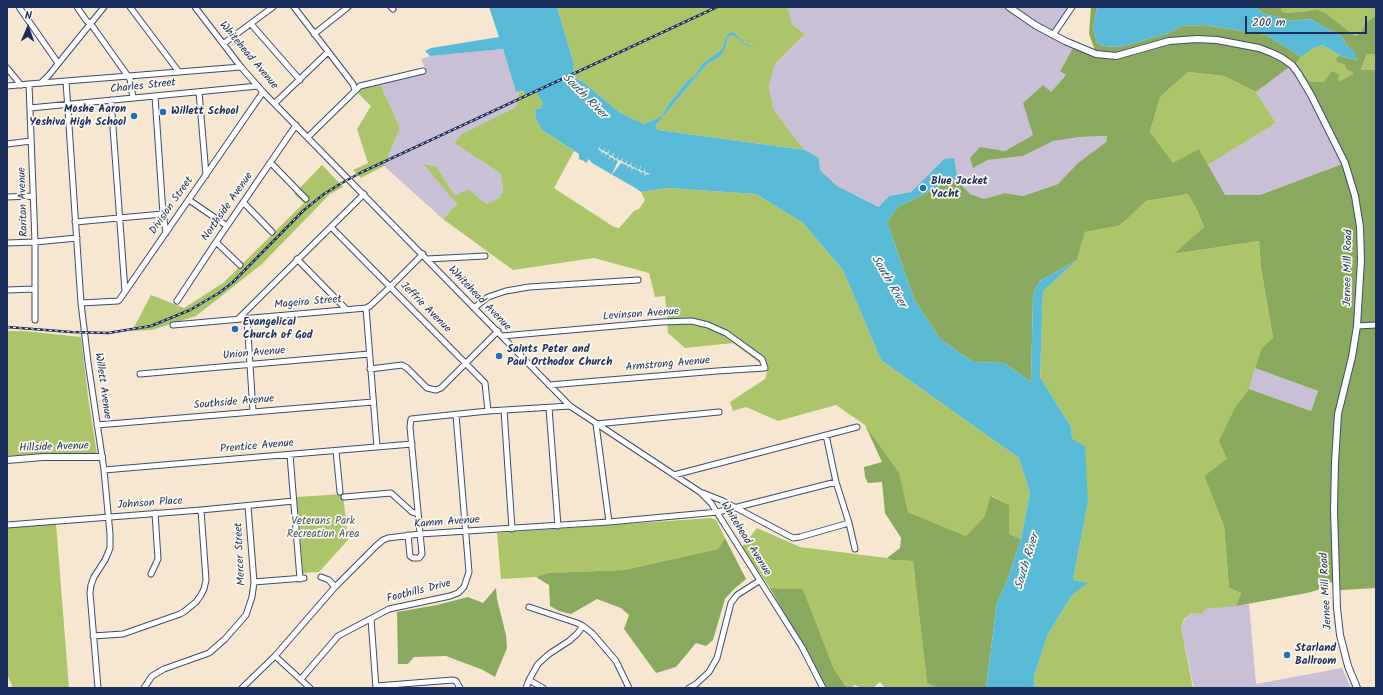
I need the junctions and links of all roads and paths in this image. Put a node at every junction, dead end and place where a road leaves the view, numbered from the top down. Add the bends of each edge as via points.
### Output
1 (19, 7) edge
2 (77, 7) edge
3 (104, 7) edge
4 (130, 7) edge
5 (195, 7) edge
6 (273, 7) edge
7 (294, 7) edge
8 (348, 7) edge
9 (1009, 7) edge
10 (1072, 7) edge
11 (90, 24) junction
12 (251, 24) junction
13 (314, 34) junction
14 (1053, 35) junction
15 (223, 44) junction
16 (328, 52) junction
17 (58, 63) junction
18 (241, 67) junction
19 (7, 68) edge
20 (423, 71) dead end
21 (178, 72) junction
22 (128, 76) junction
23 (300, 80) junction
24 (66, 81) junction
25 (41, 82) junction
26 (30, 84) junction
27 (21, 85) junction
28 (7, 86) edge
29 (258, 86) junction
30 (355, 90) junction
31 (199, 92) junction
32 (264, 92) junction
33 (155, 96) junction
34 (133, 98) junction
35 (111, 100) junction
36 (275, 103) junction
37 (68, 104) junction
38 (30, 108) junction
39 (296, 125) junction
40 (308, 137) junction
41 (32, 141) junction
42 (7, 144) edge
43 (271, 163) junction
44 (206, 175) junction
45 (364, 194) junction
46 (33, 196) junction
47 (7, 197) edge
48 (306, 199) dead end
49 (189, 200) junction
50 (243, 202) junction
51 (164, 214) junction
52 (119, 218) junction
53 (76, 222) junction
54 (227, 226) junction
55 (331, 227) junction
56 (272, 232) dead end
57 (166, 233) junction
58 (77, 238) junction
59 (35, 242) junction
60 (216, 242) junction
61 (7, 243) edge
62 (422, 254) junction
63 (485, 256) dead end
64 (297, 259) junction
65 (427, 259) junction
66 (240, 265) dead end
67 (638, 280) dead end
68 (390, 288) junction
69 (35, 289) junction
70 (7, 290) edge
71 (125, 291) junction
72 (177, 301) dead end
73 (81, 303) junction
74 (366, 308) junction
75 (474, 308) junction
76 (346, 309) junction
77 (238, 319) junction
78 (247, 319) junction
79 (35, 320) dead end
80 (173, 325) dead end
81 (1376, 325) edge
82 (1357, 326) junction
83 (500, 334) junction
84 (369, 354) junction
85 (465, 364) junction
86 (249, 365) junction
87 (370, 368) junction
88 (765, 368) joint
89 (140, 374) dead end
90 (549, 385) junction
91 (373, 402) junction
92 (570, 406) junction
93 (549, 408) junction
94 (504, 410) junction
95 (253, 411) junction
96 (488, 411) junction
97 (719, 412) dead end
98 (456, 415) junction
99 (596, 424) junction
100 (97, 425) junction
101 (857, 427) dead end
102 (826, 435) junction
103 (412, 444) junction
104 (377, 447) junction
105 (336, 451) junction
106 (290, 455) junction
107 (102, 457) junction
108 (7, 460) edge
109 (104, 470) junction
110 (674, 475) junction
111 (836, 482) junction
112 (340, 492) dead end
113 (700, 492) junction
114 (344, 497) dead end
115 (294, 501) junction
116 (248, 506) junction
117 (734, 507) junction
118 (201, 510) junction
119 (718, 512) junction
120 (155, 513) junction
121 (418, 514) junction
122 (108, 517) junction
123 (609, 522) junction
124 (849, 523) junction
125 (7, 525) edge
126 (558, 526) junction
127 (512, 529) junction
128 (465, 531) junction
129 (420, 534) junction
130 (408, 535) junction
131 (855, 548) dead end
132 (151, 574) dead end
133 (322, 577) dead end
134 (759, 581) junction
135 (254, 582) junction
136 (336, 588) junction
137 (529, 607) dead end
138 (371, 619) junction
139 (583, 626) junction
140 (93, 636) junction
141 (275, 656) junction
142 (301, 679) junction
143 (529, 680) junction
144 (376, 687) edge
145 (98, 688) edge
146 (144, 688) edge
147 (242, 688) edge
148 (310, 688) edge
149 (460, 688) edge
150 (526, 688) edge
151 (543, 688) edge
152 (630, 688) edge
153 (689, 688) edge
154 (823, 688) edge
155 (1357, 688) edge

1 - 17 street
2 - 11 street
3 - 11 street
4 - 21 street
5 - 15 street, Whitehead Avenue
6 - 12 street
7 - 13 street
8 - 13 street
9 - 14 street, Jernee Mill Road
10 - 14 street
11 - 17 street
11 - 22 street
12 - 15 street
12 - 23 street
13 - 16 street
14 - 82 street, Jernee Mill Road via 1090,52 1116,56 1170,42 1217,40 1259,48 1292,65 1305,84 1342,157 1355,196 1361,237
15 - 18 street, Whitehead Avenue
16 - 23 street
16 - 30 street
17 - 25 street
18 - 21 street
18 - 29 street, Whitehead Avenue
19 - 27 street
20 - 30 street via 360,86
21 - 22 street
22 - 24 street
22 - 34 street
23 - 36 street
24 - 25 street
24 - 37 street, Willett Avenue
25 - 26 street
26 - 27 street
26 - 38 street, Raritan Avenue
27 - 28 street
29 - 31 street, Charles Street
29 - 32 street, Whitehead Avenue
30 - 40 street
31 - 33 street, Charles Street
31 - 44 street
32 - 36 street, Whitehead Avenue
32 - 44 street, Division Street
33 - 34 street, Charles Street
33 - 51 street
34 - 35 street, Charles Street
35 - 37 street, Charles Street
35 - 52 street
36 - 39 street, Whitehead Avenue
37 - 38 street, Charles Street
37 - 53 street, Willett Avenue
38 - 41 street, Raritan Avenue
39 - 40 street, Whitehead Avenue
39 - 43 street, Northside Avenue
40 - 45 street, Whitehead Avenue
41 - 42 street
41 - 46 street, Raritan Avenue
43 - 48 street
43 - 50 street, Northside Avenue
44 - 49 street, Division Street
45 - 55 street
45 - 62 street, Whitehead Avenue
46 - 47 street
46 - 59 street, Raritan Avenue
49 - 54 street
49 - 57 street, Division Street
50 - 54 street, Northside Avenue
50 - 56 street
51 - 52 street
51 - 57 street
52 - 53 street
52 - 71 street
53 - 58 street, Willett Avenue
54 - 60 street, Northside Avenue
55 - 64 street
55 - 68 street, Jeffrie Avenue
57 - 71 street, Division Street
58 - 59 street
58 - 73 street, Willett Avenue
59 - 61 street
59 - 69 street, Raritan Avenue
60 - 66 street
60 - 72 street, Northside Avenue
62 - 65 street, Whitehead Avenue
62 - 68 street
63 - 65 street
64 - 76 street
64 - 77 street
65 - 75 street, Whitehead Avenue
67 - 75 street via 529,287 488,297
68 - 74 street
68 - 85 street, Jeffrie Avenue
69 - 70 street
69 - 79 street, Raritan Avenue
71 - 73 street, Division Street via 118,301
73 - 100 street, Willett Avenue
74 - 76 street, Mageira Street
74 - 84 street
75 - 83 street, Whitehead Avenue
76 - 78 street, Mageira Street
77 - 78 street, Mageira Street
77 - 80 street, Mageira Street
78 - 86 street
81 - 82 street
82 - 155 street, Jernee Mill Road via 1338,414 1334,510 1339,632
83 - 85 street
83 - 88 street, Levinson Avenue via 692,322 726,333 762,359
83 - 90 street, Whitehead Avenue
84 - 86 street, Union Avenue
84 - 87 street
85 - 87 street via 436,390 426,388 402,365
85 - 96 street, Jeffrie Avenue via 485,383
86 - 89 street, Union Avenue
86 - 95 street
87 - 91 street
88 - 90 street, Armstrong Avenue
90 - 92 street, Whitehead Avenue
91 - 95 street, Southside Avenue
91 - 104 street
92 - 93 street
92 - 99 street, Whitehead Avenue
93 - 94 street
93 - 126 street
94 - 96 street
94 - 127 street
95 - 100 street, Southside Avenue
96 - 98 street
97 - 99 street
98 - 103 street via 411,419
98 - 128 street, Foothills Drive
99 - 110 street, Whitehead Avenue
99 - 123 street
100 - 107 street, Willett Avenue
101 - 102 street
102 - 110 street
102 - 111 street
103 - 104 street, Prentice Avenue
103 - 121 street
104 - 105 street, Prentice Avenue
105 - 106 street, Prentice Avenue
105 - 112 street
106 - 109 street, Prentice Avenue
106 - 115 street
107 - 108 street, Hillside Avenue
107 - 109 street, Willett Avenue
109 - 122 street, Willett Avenue
110 - 113 street, Whitehead Avenue
111 - 117 street, Kamm Avenue
111 - 124 street
113 - 117 street
113 - 119 street, Whitehead Avenue
114 - 121 street via 390,493
115 - 116 street, Johnson Place
115 - 135 street via 302,579
116 - 118 street, Johnson Place
116 - 135 street, Mercer Street
117 - 119 street, Kamm Avenue
117 - 124 street via 793,538
118 - 120 street, Johnson Place
118 - 140 street via 206,580 196,602 180,614 123,634
119 - 123 street, Kamm Avenue
119 - 134 street, Whitehead Avenue
120 - 122 street, Johnson Place
120 - 132 street via 158,559
121 - 129 street
122 - 125 street, Johnson Place
122 - 140 street, Willett Avenue via 110,548 91,585
123 - 126 street, Kamm Avenue
124 - 131 street
126 - 127 street, Kamm Avenue
127 - 128 street, Kamm Avenue
128 - 129 street, Kamm Avenue
128 - 138 street, Foothills Drive via 469,572 464,587 458,593 389,609
129 - 130 street, Kamm Avenue
129 - 130 street via 422,554 416,559 410,556
130 - 136 street, Kamm Avenue via 382,540
133 - 136 street
134 - 153 street via 737,595 731,603 717,658 709,672
134 - 154 street, Whitehead Avenue via 802,647
135 - 146 street, Mercer Street via 246,615 225,639 209,653 164,669 152,676
136 - 141 street, Kamm Avenue
137 - 139 street
138 - 142 street, Foothills Drive via 338,636
138 - 144 street
139 - 143 street via 578,634 538,664
139 - 152 street via 616,661
140 - 145 street, Willett Avenue
141 - 142 street
141 - 147 street, Kamm Avenue
142 - 148 street
143 - 150 street
143 - 151 street
144 - 149 street via 456,680

